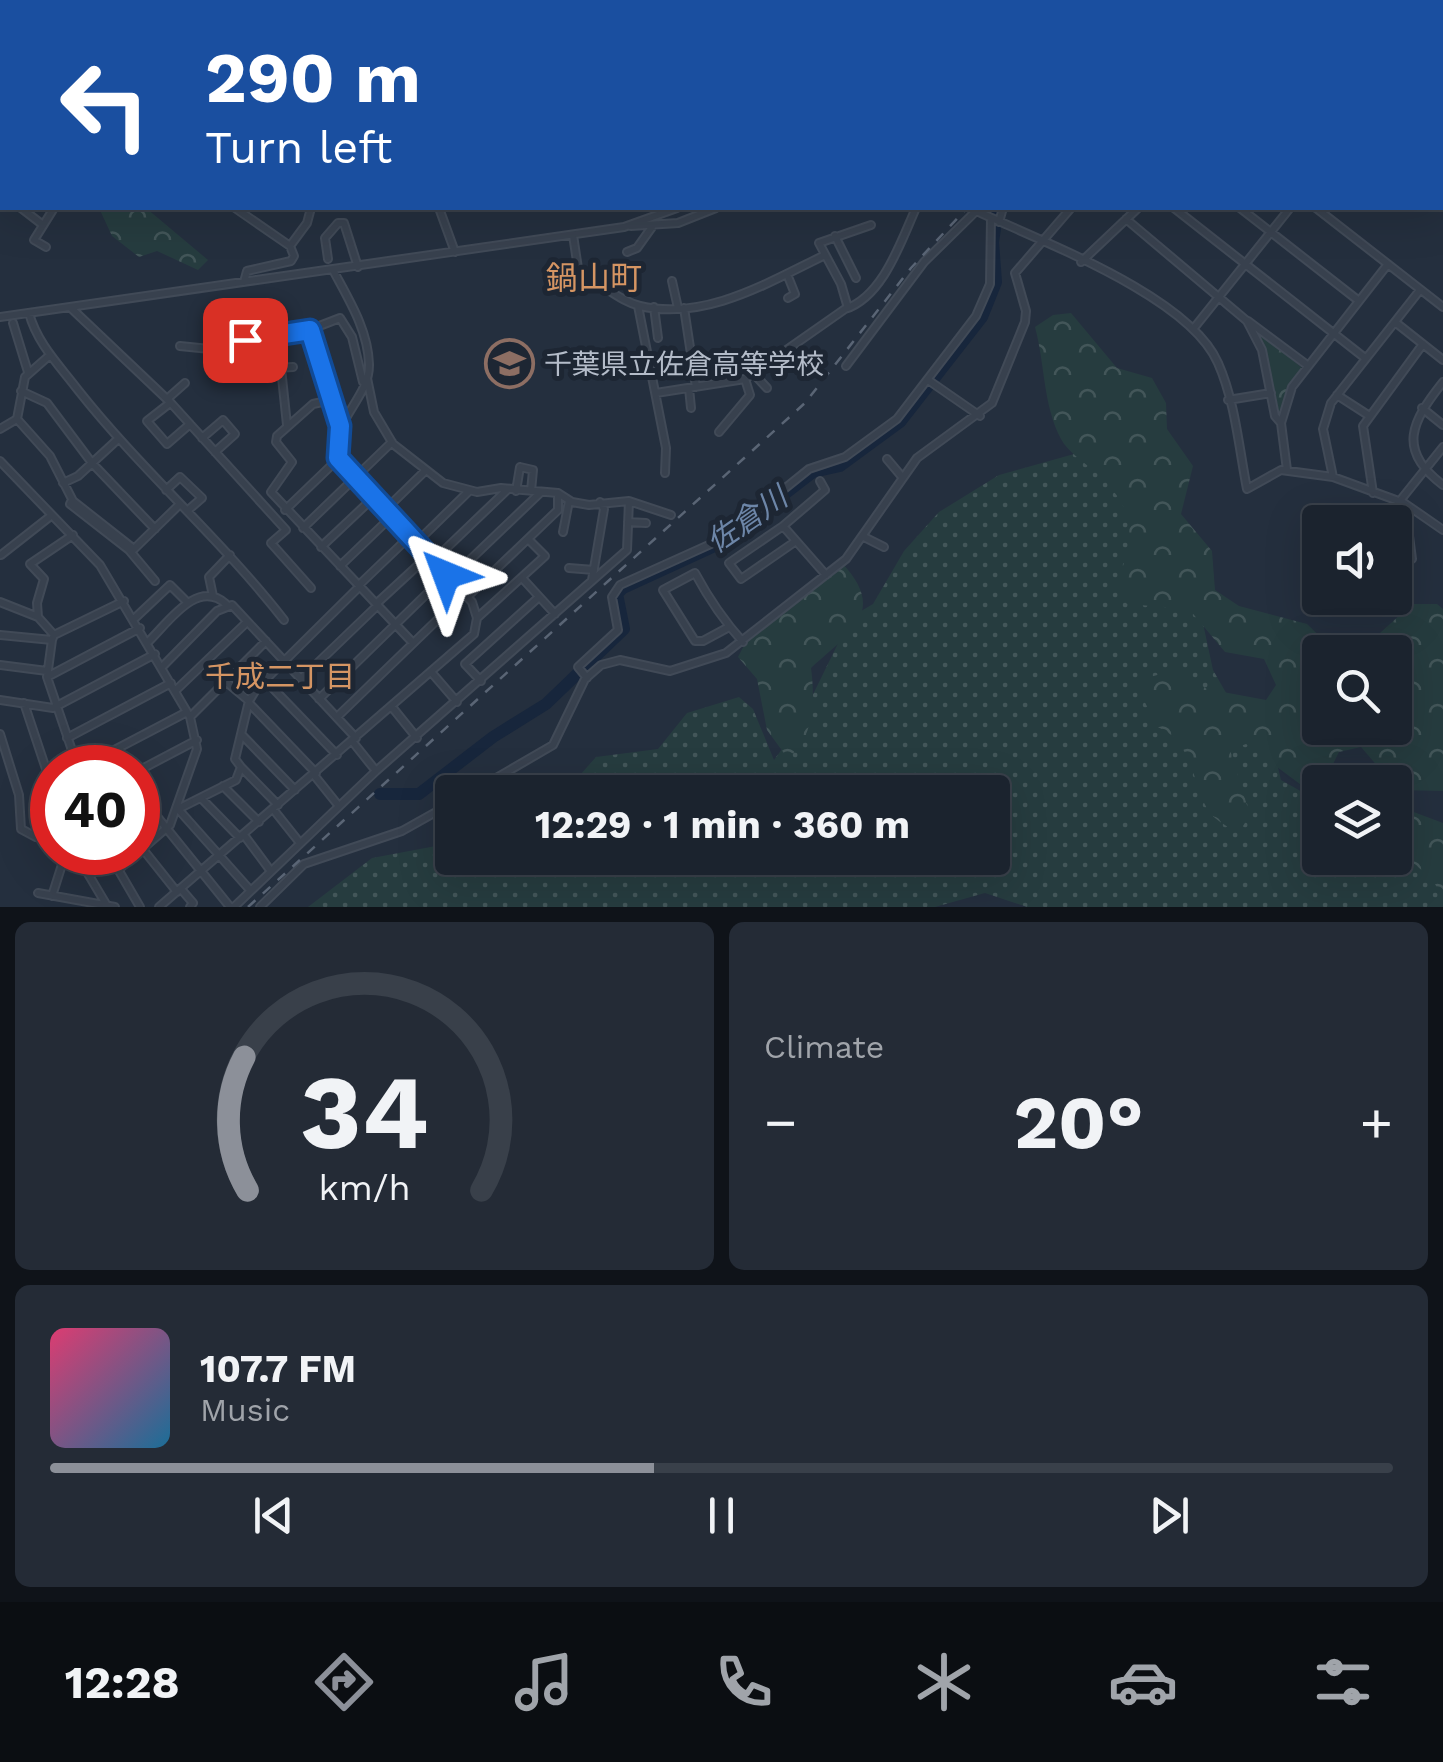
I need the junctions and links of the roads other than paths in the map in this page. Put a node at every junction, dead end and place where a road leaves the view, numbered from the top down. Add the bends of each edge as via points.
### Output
1 (24, 210) edge
2 (53, 210) edge
3 (238, 210) edge
4 (311, 210) edge
5 (440, 210) edge
6 (672, 210) edge
7 (709, 210) edge
8 (915, 210) edge
9 (972, 210) edge
10 (975, 210) edge
11 (1002, 210) edge
12 (1069, 210) edge
13 (1136, 210) edge
14 (1177, 210) edge
15 (1243, 210) edge
16 (1288, 210) edge
17 (1319, 210) edge
18 (1126, 219) junction
19 (995, 220) junction
20 (43, 225) junction
21 (871, 225) dead end
22 (630, 226) junction
23 (652, 227) junction
24 (1271, 232) junction
25 (573, 235) junction
26 (835, 236) junction
27 (1038, 242) junction
28 (290, 246) junction
29 (46, 248) dead end
30 (455, 252) junction
31 (627, 252) dead end
32 (823, 256) junction
33 (328, 259) dead end
34 (1080, 262) junction
35 (1245, 264) junction
36 (1388, 264) junction
37 (358, 267) junction
38 (333, 270) junction
39 (787, 274) junction
40 (856, 278) dead end
41 (672, 280) dead end
42 (244, 282) junction
43 (1420, 290) junction
44 (1218, 297) junction
45 (788, 298) dead end
46 (1358, 300) junction
47 (70, 306) junction
48 (638, 306) junction
49 (654, 307) junction
50 (681, 308) junction
51 (848, 308) junction
52 (1443, 308) edge
53 (29, 312) junction
54 (0, 317) edge
55 (1247, 320) junction
56 (1394, 322) junction
57 (13, 324) dead end
58 (1194, 328) junction
59 (310, 330) junction
60 (1333, 333) junction
61 (658, 338) dead end
62 (1423, 344) junction
63 (180, 346) dead end
64 (239, 352) junction
65 (50, 355) junction
66 (1365, 358) junction
67 (1443, 360) edge
68 (1307, 365) junction
69 (846, 366) dead end
70 (294, 367) dead end
71 (281, 368) junction
72 (753, 373) junction
73 (28, 374) junction
74 (745, 379) junction
75 (364, 380) junction
76 (930, 382) junction
77 (1443, 382) edge
78 (185, 383) dead end
79 (692, 387) junction
80 (766, 388) dead end
81 (22, 391) junction
82 (656, 393) junction
83 (1271, 393) junction
84 (1337, 394) junction
85 (331, 400) junction
86 (1228, 400) junction
87 (168, 401) junction
88 (691, 408) dead end
89 (1422, 408) junction
90 (1368, 414) junction
91 (980, 416) junction
92 (18, 418) junction
93 (190, 424) junction
94 (1281, 424) junction
95 (288, 425) junction
96 (340, 426) junction
97 (1443, 426) edge
98 (0, 429) edge
99 (718, 432) dead end
100 (202, 438) junction
101 (117, 440) junction
102 (392, 442) junction
103 (1443, 446) edge
104 (215, 452) junction
105 (338, 458) junction
106 (888, 459) dead end
107 (0, 461) edge
108 (92, 464) junction
109 (426, 470) junction
110 (1287, 470) junction
111 (1425, 470) junction
112 (664, 473) dead end
113 (1333, 477) junction
114 (354, 478) junction
115 (902, 478) junction
116 (820, 481) dead end
117 (63, 482) junction
118 (1443, 486) edge
119 (166, 490) junction
120 (512, 490) junction
121 (470, 491) junction
122 (542, 491) junction
123 (531, 492) junction
124 (558, 493) junction
125 (1373, 494) junction
126 (373, 498) junction
127 (72, 500) junction
128 (570, 500) junction
129 (629, 500) junction
130 (600, 502) junction
131 (1399, 502) junction
132 (180, 504) junction
133 (1404, 505) edge
134 (1412, 509) edge
135 (285, 510) junction
136 (384, 510) junction
137 (187, 512) junction
138 (52, 515) junction
139 (671, 515) dead end
140 (391, 518) junction
141 (628, 522) junction
142 (646, 524) dead end
143 (783, 526) junction
144 (303, 528) junction
145 (155, 529) junction
146 (1443, 530) edge
147 (563, 532) dead end
148 (73, 536) junction
149 (862, 536) junction
150 (528, 538) junction
151 (412, 540) junction
152 (796, 541) junction
153 (321, 546) junction
154 (884, 547) dead end
155 (1, 555) edge
156 (230, 555) junction
157 (430, 559) junction
158 (340, 566) junction
159 (569, 568) dead end
160 (594, 570) junction
161 (826, 575) junction
162 (448, 577) junction
163 (523, 579) junction
164 (592, 581) junction
165 (155, 582) dead end
166 (360, 586) junction
167 (311, 588) dead end
168 (213, 596) junction
169 (465, 596) junction
170 (539, 597) junction
171 (124, 601) junction
172 (0, 602) edge
173 (188, 603) junction
174 (226, 604) junction
175 (377, 604) junction
176 (555, 614) junction
177 (38, 617) junction
178 (135, 618) junction
179 (477, 618) junction
180 (284, 620) dead end
181 (247, 622) junction
182 (396, 624) junction
183 (729, 626) junction
184 (140, 628) junction
185 (0, 635) edge
186 (53, 638) junction
187 (266, 641) junction
188 (148, 642) junction
189 (743, 642) junction
190 (413, 643) junction
191 (155, 654) junction
192 (284, 661) junction
193 (0, 666) edge
194 (162, 667) junction
195 (432, 673) junction
196 (47, 674) junction
197 (587, 678) junction
198 (301, 679) junction
199 (265, 680) junction
200 (481, 681) junction
201 (226, 682) junction
202 (173, 687) junction
203 (319, 699) junction
204 (0, 700) edge
205 (249, 702) junction
206 (457, 702) junction
207 (24, 703) junction
208 (57, 706) junction
209 (392, 708) junction
210 (188, 714) junction
211 (337, 717) junction
212 (0, 734) edge
213 (242, 735) junction
214 (67, 738) junction
215 (418, 738) junction
216 (197, 740) junction
217 (354, 740) junction
218 (38, 745) edge
219 (70, 745) edge
220 (125, 745) edge
221 (337, 755) junction
222 (160, 759) edge
223 (241, 767) junction
224 (376, 771) junction
225 (315, 774) junction
226 (501, 775) edge
227 (223, 786) junction
228 (295, 790) junction
229 (201, 798) junction
230 (338, 805) junction
231 (276, 807) junction
232 (177, 808) junction
233 (435, 813) edge
234 (160, 820) edge
235 (258, 822) junction
236 (167, 828) junction
237 (160, 833) edge
238 (30, 834) edge
239 (242, 836) junction
240 (300, 843) junction
241 (222, 854) junction
242 (160, 869) edge
243 (270, 870) junction
244 (201, 871) junction
245 (59, 875) edge
246 (90, 875) edge
247 (121, 875) edge
248 (179, 890) junction
249 (250, 890) junction
250 (38, 893) dead end
251 (52, 896) junction
252 (111, 906) edge
253 (140, 907) edge
254 (159, 907) edge
255 (190, 907) edge
256 (232, 907) edge
257 (260, 907) edge

1 - 20 street
2 - 20 street
3 - 28 street
4 - 28 street
5 - 30 street
6 - 22 street
7 - 23 street
8 - 51 street via 865,300
9 - 69 street
10 - 19 street
11 - 19 street
12 - 27 street
13 - 18 street
14 - 35 street
15 - 24 street
16 - 24 street
17 - 36 street
18 - 34 street
18 - 44 street
19 - 27 street
19 - 76 street via 990,284
20 - 29 street via 34,240
21 - 26 street
22 - 23 street
22 - 25 street
23 - 31 street
24 - 35 street
24 - 46 street
25 - 30 street
25 - 48 street via 579,275
26 - 32 street via 819,243
26 - 40 street
27 - 34 street
27 - 91 street via 1015,272 1025,322 992,403
28 - 42 street via 291,262 247,271
30 - 37 street
32 - 39 street
32 - 51 street
33 - 37 street via 325,238 344,223
34 - 58 street via 1156,298
35 - 44 street
35 - 60 street
36 - 43 street
36 - 46 street
37 - 38 street
38 - 42 street
38 - 75 street via 363,329 369,366
39 - 45 street via 796,294
39 - 50 street via 738,297
41 - 50 street
42 - 47 street
43 - 52 street
43 - 56 street
44 - 55 street
44 - 58 street
46 - 60 street
47 - 53 street
47 - 87 street
48 - 49 street
48 - 82 street
49 - 50 street
49 - 61 street
50 - 79 street
51 - 72 street
53 - 54 street
53 - 65 street
55 - 68 street
55 - 83 street
56 - 62 street
56 - 66 street
57 - 73 street
58 - 86 street via 1218,361
59 - 64 street via 250,336
59 - 75 street via 340,318
59 - 85 street
60 - 66 street
60 - 68 street
62 - 67 street
62 - 90 street
63 - 64 street
64 - 71 street via 246,370
65 - 73 street
65 - 101 street
66 - 84 street
68 - 94 street
70 - 71 street
71 - 95 street
72 - 74 street
72 - 80 street
73 - 81 street
74 - 79 street
74 - 99 street via 750,395
75 - 96 street
75 - 102 street
76 - 91 street
76 - 197 street via 897,419 845,457 809,469 722,538 620,585 612,597 618,630 578,668
77 - 89 street
78 - 87 street
79 - 82 street
79 - 88 street
81 - 92 street
81 - 108 street via 47,403
82 - 112 street
83 - 86 street
83 - 94 street
84 - 90 street
84 - 113 street via 1323,429
85 - 95 street via 313,404
85 - 96 street
86 - 110 street via 1247,489
87 - 93 street
87 - 93 street via 148,421 167,444
89 - 97 street
89 - 111 street via 1413,440
90 - 125 street via 1362,434
91 - 115 street via 928,448
92 - 98 street
92 - 117 street
93 - 100 street
94 - 110 street
95 - 135 street via 276,442 292,462 271,492
96 - 105 street
100 - 104 street
100 - 104 street via 223,420 235,434
101 - 108 street
101 - 119 street
102 - 109 street
102 - 114 street
103 - 111 street
104 - 167 street via 286,530 271,543
105 - 114 street
105 - 135 street
106 - 115 street
107 - 138 street
108 - 117 street
108 - 145 street
109 - 121 street
109 - 136 street
110 - 113 street
111 - 118 street
111 - 131 street
113 - 125 street
114 - 126 street
114 - 144 street
115 - 149 street
116 - 143 street via 825,490
117 - 127 street
119 - 132 street
119 - 137 street via 180,477 202,498
120 - 121 street
120 - 123 street
120 - 123 street via 520,468 533,470
120 - 157 street
121 - 151 street
122 - 123 street
122 - 124 street
122 - 162 street
124 - 128 street
124 - 150 street via 558,510
125 - 131 street
126 - 136 street
126 - 153 street
127 - 145 street via 134,549
127 - 165 street
128 - 130 street
128 - 147 street
129 - 130 street
129 - 139 street
129 - 141 street
130 - 160 street
131 - 133 street
132 - 137 street
132 - 145 street
134 - 146 street
135 - 144 street
136 - 140 street
137 - 156 street
138 - 148 street
138 - 155 street
140 - 151 street
140 - 158 street
141 - 142 street
141 - 164 street via 627,550
143 - 152 street
143 - 152 street via 728,563 740,578
144 - 153 street
148 - 171 street
148 - 177 street via 30,564 44,580
149 - 154 street
149 - 161 street
150 - 163 street via 545,556
150 - 169 street
151 - 157 street
151 - 166 street
152 - 161 street
153 - 158 street
156 - 168 street via 209,576
156 - 180 street
157 - 162 street
157 - 175 street
158 - 166 street
159 - 160 street
160 - 164 street
161 - 189 street
162 - 169 street
162 - 182 street
163 - 170 street
163 - 179 street
164 - 176 street
166 - 175 street
166 - 192 street
168 - 173 street
168 - 174 street
169 - 179 street
169 - 190 street
170 - 176 street
170 - 200 street via 466,664
171 - 178 street
171 - 186 street
172 - 177 street
173 - 178 street via 170,585
173 - 188 street
174 - 181 street
174 - 194 street
175 - 182 street
175 - 198 street
176 - 200 street
177 - 186 street
178 - 184 street
179 - 195 street via 465,645
181 - 187 street
181 - 202 street
182 - 190 street
182 - 203 street
183 - 183 street via 695,573 663,590 695,641
183 - 189 street
184 - 188 street
184 - 196 street
185 - 186 street
186 - 196 street
187 - 192 street
187 - 201 street
188 - 191 street
189 - 197 street via 682,669 620,660
190 - 211 street
191 - 194 street
191 - 208 street
192 - 198 street
192 - 199 street
193 - 196 street
194 - 202 street
195 - 206 street
195 - 209 street
196 - 208 street
197 - 226 street via 553,745
198 - 203 street
199 - 205 street
199 - 221 street
200 - 206 street
201 - 205 street
201 - 210 street
202 - 210 street
202 - 214 street
203 - 211 street
204 - 207 street
205 - 213 street
205 - 225 street
206 - 215 street
207 - 208 street
207 - 218 street
208 - 214 street
209 - 215 street
209 - 217 street
210 - 216 street
210 - 220 street
211 - 217 street
212 - 238 street via 20,795 21,829
213 - 223 street via 234,758
213 - 228 street
214 - 219 street
215 - 224 street
216 - 222 street
216 - 232 street
217 - 221 street
217 - 224 street
221 - 225 street
223 - 227 street via 236,780
223 - 231 street
224 - 230 street
225 - 228 street
225 - 230 street
227 - 229 street
227 - 235 street
228 - 231 street
229 - 232 street
229 - 239 street
230 - 240 street
231 - 235 street
231 - 240 street
232 - 236 street
232 - 241 street
233 - 257 street via 402,831 304,864
234 - 236 street
235 - 239 street
236 - 237 street
236 - 244 street
239 - 241 street
239 - 243 street
240 - 243 street
241 - 244 street
241 - 249 street
242 - 248 street
243 - 249 street
244 - 248 street
244 - 256 street
245 - 251 street
246 - 252 street
247 - 253 street
248 - 254 street
248 - 255 street
249 - 256 street
250 - 251 street
251 - 252 street

